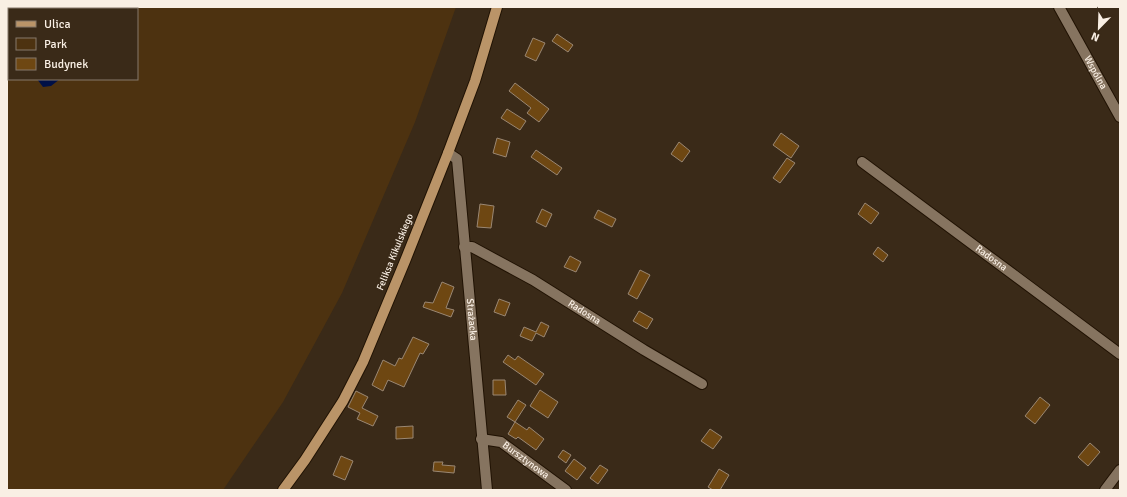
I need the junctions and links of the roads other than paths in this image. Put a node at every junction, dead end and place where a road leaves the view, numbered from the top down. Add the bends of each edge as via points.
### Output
1 (497, 7) edge
2 (1059, 7) edge
3 (1120, 117) edge
4 (448, 153) junction
5 (862, 162) dead end
6 (464, 247) junction
7 (1120, 354) edge
8 (702, 384) dead end
9 (481, 439) junction
10 (1120, 470) edge
11 (283, 490) edge
12 (487, 490) edge
13 (566, 490) edge
14 (1105, 490) edge

1 - 4 main road, Feliksa Kikulskiego via 475,81
2 - 3 street, Wspólna
4 - 6 street, Strażacka via 457,159
4 - 11 main road, Feliksa Kikulskiego via 363,362 343,401
5 - 7 street, Radosna
6 - 8 street, Radosna via 472,247 532,280
6 - 9 street, Strażacka
9 - 12 street, Strażacka
9 - 13 street, Bursztynowa via 501,442
10 - 14 street

